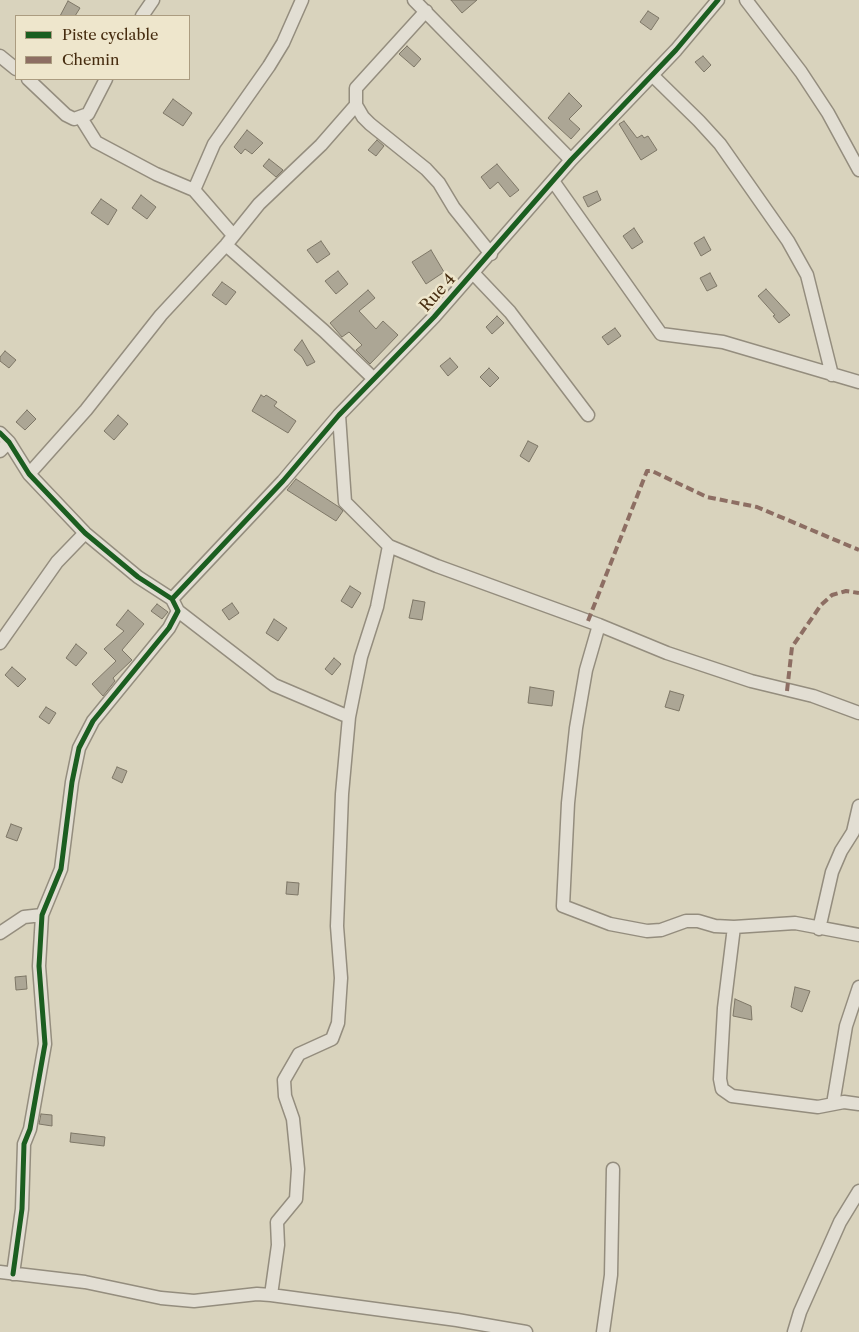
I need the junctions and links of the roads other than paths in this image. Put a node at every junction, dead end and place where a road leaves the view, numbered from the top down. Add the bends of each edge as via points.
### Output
1 (153, 0) edge
2 (302, 0) edge
3 (414, 0) edge
4 (718, 0) edge
5 (746, 0) edge
6 (426, 10) junction
7 (143, 15) edge
8 (0, 56) edge
9 (15, 69) edge
10 (652, 76) junction
11 (29, 80) edge
12 (106, 80) edge
13 (356, 105) junction
14 (81, 118) junction
15 (571, 160) junction
16 (859, 170) edge
17 (553, 181) junction
18 (194, 190) junction
19 (229, 240) junction
20 (491, 254) junction
21 (474, 273) junction
22 (832, 375) junction
23 (374, 379) junction
24 (859, 382) edge
25 (339, 414) junction
26 (588, 415) dead end
27 (3, 442) edge
28 (29, 474) junction
29 (85, 533) junction
30 (389, 546) junction
31 (172, 599) junction
32 (178, 611) junction
33 (599, 625) junction
34 (0, 643) edge
35 (859, 713) edge
36 (349, 717) junction
37 (859, 806) edge
38 (42, 915) junction
39 (734, 927) junction
40 (819, 929) junction
41 (0, 932) edge
42 (859, 935) edge
43 (859, 987) edge
44 (833, 1104) junction
45 (859, 1104) edge
46 (613, 1169) dead end
47 (859, 1190) edge
48 (0, 1272) edge
49 (13, 1274) junction
50 (271, 1295) junction
51 (526, 1332) edge
52 (603, 1332) edge
53 (794, 1332) edge

1 - 7 street
2 - 18 street via 269,66 214,144
3 - 6 street
4 - 10 street, Rue 4
5 - 16 street via 801,72
6 - 13 street via 356,88
6 - 15 street
8 - 9 street
10 - 15 street, Rue 4
10 - 22 street via 720,144 788,240 807,275
11 - 14 street via 66,116
12 - 14 street via 92,108
13 - 19 street via 321,145 259,204
13 - 20 street via 363,118 439,183 459,215
14 - 18 street via 96,142
15 - 17 street, Rue 4
17 - 20 street, Rue 4
17 - 22 street via 661,334 723,342
18 - 19 street
19 - 23 street
19 - 28 street via 181,292 86,410
20 - 21 street, Rue 4
21 - 23 street, Rue 4
21 - 26 street via 510,312
22 - 24 street
23 - 25 street, Rue 4
25 - 30 street via 346,506
25 - 31 street, Rue 4 via 283,481
27 - 28 street
28 - 29 street
29 - 31 street via 138,577
29 - 34 street via 57,562
30 - 33 street
30 - 36 street
31 - 32 street
32 - 36 street via 274,685
32 - 38 street via 173,624 87,730 79,748 72,782 60,869
33 - 35 street via 676,656 752,681 813,696
33 - 39 street via 586,670 576,728 568,803 563,906 610,924 647,931 662,930 686,921
36 - 50 street via 342,794 338,1023 332,1039 299,1054 284,1080 298,1168 296,1199 277,1222 278,1253
37 - 40 street via 853,832 832,872
38 - 41 street via 24,918
38 - 49 street via 38,966 45,1044 30,1129 24,1144 22,1209
39 - 40 street via 795,923
39 - 44 street via 724,1008 722,1089 732,1096 818,1107
40 - 42 street
43 - 44 street via 846,1026
44 - 45 street
46 - 52 street via 611,1275
47 - 53 street via 840,1222
48 - 49 street
49 - 50 street via 85,1282 161,1298 194,1301
50 - 51 street

